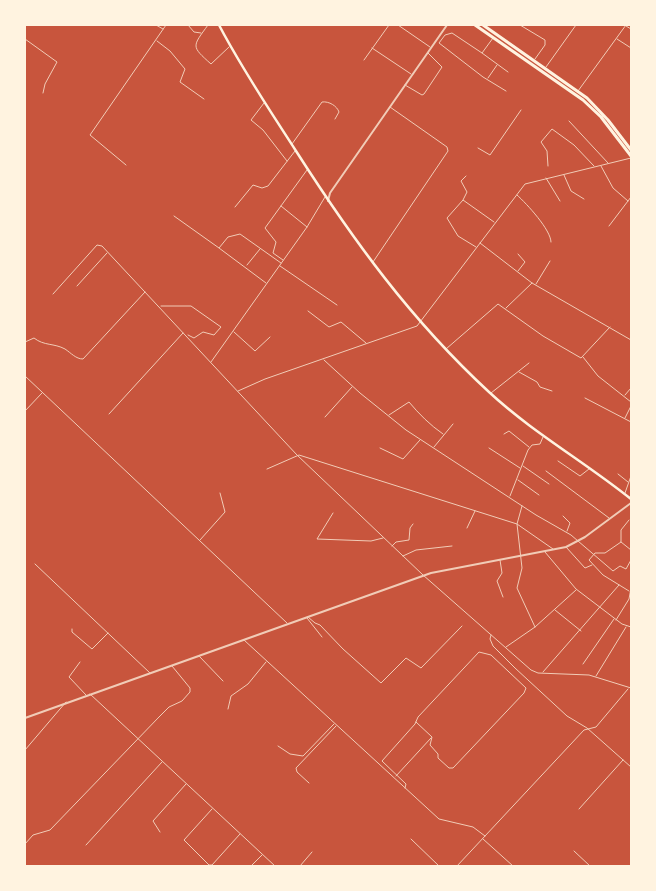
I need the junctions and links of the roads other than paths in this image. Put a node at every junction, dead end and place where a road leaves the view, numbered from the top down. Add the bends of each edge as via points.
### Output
1 (156, 25) edge
2 (166, 25) edge
3 (188, 25) edge
4 (208, 25) edge
5 (218, 25) edge
6 (389, 25) edge
7 (398, 25) edge
8 (447, 25) edge
9 (475, 25) edge
10 (520, 25) edge
11 (576, 25) edge
12 (626, 25) edge
13 (485, 26) edge
14 (631, 29) edge
15 (163, 30) junction
16 (201, 33) junction
17 (493, 38) junction
18 (616, 38) junction
19 (25, 39) edge
20 (156, 41) junction
21 (230, 46) junction
22 (372, 48) junction
23 (431, 48) junction
24 (631, 48) edge
25 (427, 52) junction
26 (482, 53) junction
27 (364, 60) dead end
28 (534, 60) junction
29 (498, 64) junction
30 (546, 68) junction
31 (508, 72) dead end
32 (412, 75) junction
33 (487, 79) junction
34 (405, 85) junction
35 (506, 91) dead end
36 (578, 91) junction
37 (43, 93) dead end
38 (204, 99) dead end
39 (265, 103) junction
40 (390, 106) junction
41 (521, 110) dead end
42 (335, 120) dead end
43 (569, 122) dead end
44 (292, 145) junction
45 (478, 148) dead end
46 (295, 150) junction
47 (631, 150) edge
48 (631, 157) edge
49 (287, 161) junction
50 (608, 164) junction
51 (601, 165) junction
52 (126, 166) dead end
53 (548, 166) dead end
54 (595, 167) junction
55 (308, 170) junction
56 (564, 174) junction
57 (466, 176) dead end
58 (546, 178) junction
59 (321, 191) junction
60 (330, 192) junction
61 (517, 195) junction
62 (325, 197) junction
63 (631, 197) edge
64 (584, 199) dead end
65 (463, 200) junction
66 (628, 201) junction
67 (328, 202) junction
68 (560, 202) dead end
69 (281, 206) junction
70 (235, 207) dead end
71 (174, 216) dead end
72 (495, 222) junction
73 (609, 226) dead end
74 (307, 227) junction
75 (551, 242) dead end
76 (480, 243) junction
77 (476, 247) junction
78 (219, 248) junction
79 (260, 249) junction
80 (107, 252) junction
81 (518, 254) dead end
82 (283, 260) junction
83 (550, 261) dead end
84 (372, 262) junction
85 (281, 263) junction
86 (279, 266) junction
87 (246, 267) junction
88 (518, 272) junction
89 (266, 283) junction
90 (532, 283) junction
91 (536, 285) junction
92 (77, 286) dead end
93 (146, 292) junction
94 (53, 294) dead end
95 (336, 305) dead end
96 (160, 307) junction
97 (506, 308) junction
98 (308, 311) dead end
99 (420, 323) junction
100 (610, 327) junction
101 (233, 332) junction
102 (185, 334) junction
103 (270, 337) dead end
104 (631, 340) edge
105 (25, 342) edge
106 (367, 343) junction
107 (446, 349) junction
108 (583, 357) junction
109 (323, 359) junction
110 (211, 362) junction
111 (529, 363) dead end
112 (519, 371) junction
113 (25, 376) edge
114 (353, 387) junction
115 (631, 388) edge
116 (552, 390) dead end
117 (42, 392) junction
118 (238, 392) junction
119 (490, 393) junction
120 (625, 396) junction
121 (585, 398) dead end
122 (631, 402) edge
123 (631, 406) edge
124 (25, 411) edge
125 (109, 414) dead end
126 (388, 416) junction
127 (325, 417) dead end
128 (624, 419) junction
129 (631, 422) edge
130 (452, 424) dead end
131 (443, 434) junction
132 (504, 434) dead end
133 (544, 434) junction
134 (421, 440) junction
135 (530, 447) junction
136 (380, 448) dead end
137 (434, 448) junction
138 (489, 448) dead end
139 (297, 455) junction
140 (558, 462) dead end
141 (522, 466) junction
142 (267, 468) dead end
143 (521, 469) junction
144 (589, 469) junction
145 (546, 472) dead end
146 (618, 474) dead end
147 (631, 476) edge
148 (517, 480) junction
149 (629, 482) junction
150 (550, 484) dead end
151 (220, 493) dead end
152 (625, 494) junction
153 (539, 495) dead end
154 (510, 496) junction
155 (631, 499) edge
156 (631, 503) edge
157 (522, 505) junction
158 (475, 510) junction
159 (333, 513) dead end
160 (563, 516) dead end
161 (609, 518) junction
162 (629, 520) dead end
163 (413, 524) dead end
164 (517, 524) junction
165 (467, 528) dead end
166 (566, 532) junction
167 (383, 538) junction
168 (200, 540) junction
169 (579, 541) junction
170 (620, 542) junction
171 (392, 546) junction
172 (452, 546) dead end
173 (566, 547) junction
174 (554, 549) junction
175 (631, 550) edge
176 (544, 551) junction
177 (595, 553) junction
178 (519, 555) junction
179 (403, 557) junction
180 (500, 559) junction
181 (631, 560) edge
182 (35, 564) dead end
183 (592, 565) junction
184 (628, 566) junction
185 (631, 568) edge
186 (423, 575) junction
187 (619, 585) junction
188 (631, 588) edge
189 (576, 589) junction
190 (629, 591) junction
191 (503, 597) dead end
192 (630, 600) edge
193 (601, 608) junction
194 (554, 610) junction
195 (307, 617) junction
196 (615, 619) junction
197 (287, 623) junction
198 (462, 626) dead end
199 (535, 627) junction
200 (627, 627) junction
201 (631, 627) edge
202 (72, 629) dead end
203 (581, 630) junction
204 (109, 632) junction
205 (492, 634) junction
206 (322, 637) dead end
207 (244, 640) junction
208 (506, 647) junction
209 (199, 656) junction
210 (267, 661) junction
211 (80, 662) dead end
212 (583, 664) dead end
213 (172, 665) junction
214 (150, 673) junction
215 (543, 673) junction
216 (596, 676) junction
217 (222, 682) dead end
218 (630, 688) edge
219 (90, 694) junction
220 (86, 695) junction
221 (66, 702) junction
222 (228, 710) dead end
223 (25, 718) edge
224 (416, 722) junction
225 (335, 724) junction
226 (587, 728) junction
227 (432, 737) junction
228 (137, 738) junction
229 (278, 746) dead end
230 (25, 750) edge
231 (624, 760) junction
232 (162, 762) junction
233 (631, 767) edge
234 (396, 776) junction
235 (309, 783) dead end
236 (186, 784) junction
237 (405, 788) junction
238 (213, 808) junction
239 (579, 809) dead end
240 (160, 832) dead end
241 (240, 834) junction
242 (485, 836) junction
243 (411, 839) dead end
244 (483, 839) junction
245 (25, 844) edge
246 (86, 845) dead end
247 (574, 851) dead end
248 (312, 852) dead end
249 (262, 854) junction
250 (251, 866) edge
251 (275, 866) edge
252 (300, 866) edge
253 (439, 866) edge
254 (457, 866) edge
255 (513, 866) edge
256 (590, 866) edge

1 - 15 street
2 - 15 street
3 - 16 street via 194,32
4 - 16 street
5 - 21 main road
6 - 22 street
7 - 23 street
8 - 23 street
9 - 17 highway
10 - 28 street via 545,40
11 - 30 street
12 - 14 street
12 - 18 street
13 - 28 highway
15 - 20 street
16 - 21 street via 195,50 211,64
17 - 26 street
17 - 48 highway via 583,100 601,117
18 - 24 street
18 - 36 street
19 - 37 street via 56,62
20 - 38 street via 170,51 185,69 179,81
20 - 52 street via 90,135
21 - 39 main road
22 - 27 street
22 - 32 street
23 - 25 street
25 - 32 street
25 - 34 street via 442,65 434,80 423,95
26 - 29 street
26 - 33 street via 452,33 439,42
28 - 30 highway
29 - 31 street
29 - 33 street
30 - 36 highway
32 - 34 street
33 - 35 street
34 - 40 street
36 - 47 highway via 603,114
39 - 44 main road
39 - 49 street via 251,120
40 - 60 street
40 - 84 street via 447,147 448,151
41 - 45 street via 490,155
42 - 44 street via 339,112 337,108 322,102
43 - 50 street
44 - 46 main road
46 - 49 street
46 - 55 main road
48 - 50 street
49 - 70 street via 268,186 262,188 253,184
50 - 51 street
51 - 54 street
51 - 66 street via 613,188
53 - 54 street via 547,151 541,142 552,128
54 - 56 street
55 - 59 main road
55 - 69 street
56 - 58 street
56 - 64 street via 571,191
57 - 65 street via 460,184 467,192
58 - 61 street via 528,182
58 - 68 street
59 - 60 street
59 - 62 main road
60 - 67 street
61 - 72 street
61 - 75 street via 535,212 548,230
62 - 67 main road
62 - 74 street
63 - 66 street
65 - 72 street
65 - 77 street via 446,221 458,236
66 - 73 street
67 - 84 main road
69 - 74 street
69 - 82 street via 265,230 276,242 273,252
71 - 78 street
72 - 76 street
74 - 82 street
76 - 77 street
76 - 88 street
77 - 99 street
78 - 79 street via 228,237 239,234
78 - 87 street
79 - 85 street
79 - 87 street
80 - 92 street
80 - 93 street
80 - 94 street via 97,245
81 - 88 street via 525,262
82 - 85 street
83 - 91 street
84 - 99 main road
85 - 86 street
86 - 89 street
86 - 95 street
87 - 89 street
88 - 90 street
89 - 101 street
90 - 91 street
90 - 97 street
91 - 100 street
93 - 96 street
93 - 105 street via 83,358 79,359 62,348 40,343 32,337
96 - 102 street
96 - 102 street via 191,306 221,327 214,335 203,332 194,338
97 - 107 street via 496,304
97 - 108 street via 550,340
98 - 106 street via 328,327 341,322
99 - 106 street
99 - 107 main road
100 - 104 street
100 - 108 street
101 - 103 street via 255,351
101 - 110 street
102 - 110 street
102 - 125 street
106 - 109 street
107 - 119 main road
108 - 120 street via 598,376
109 - 114 street
109 - 118 street via 265,378
110 - 118 street
111 - 112 street
112 - 116 street via 540,387
112 - 119 street
113 - 117 street
114 - 126 street
114 - 127 street
115 - 120 street
117 - 124 street
117 - 168 street
118 - 139 street
119 - 133 main road
120 - 122 street
121 - 128 street
123 - 128 street
126 - 131 street via 409,402 426,422
126 - 134 street
128 - 129 street
130 - 131 street
131 - 137 street
132 - 135 street via 508,431
133 - 135 street via 540,444
133 - 144 main road
134 - 136 street via 403,459
134 - 137 street
135 - 141 street
137 - 154 street
138 - 143 street
139 - 142 street
139 - 158 street
139 - 167 street
140 - 144 street via 580,476
141 - 143 street
141 - 150 street
143 - 148 street
144 - 152 main road
145 - 161 street
146 - 149 street
147 - 149 street
148 - 153 street
148 - 154 street
149 - 152 street
151 - 168 street via 225,512
152 - 155 main road
154 - 157 street
156 - 161 street
157 - 164 street
157 - 166 street
158 - 164 street
158 - 165 street
159 - 167 street via 317,539 371,541
160 - 166 street via 570,523
161 - 169 street
162 - 170 street via 621,530
163 - 171 street via 409,540
164 - 174 street
164 - 178 street
166 - 169 street
167 - 171 street
168 - 197 street
169 - 173 street
169 - 177 street
170 - 175 street
170 - 177 street via 606,552
171 - 179 street
172 - 179 street via 416,550
173 - 174 street
173 - 183 street via 585,568
174 - 176 street
176 - 178 street
176 - 189 street
177 - 183 street via 589,560
177 - 184 street via 613,571 620,566
178 - 180 street
178 - 199 street via 522,568 517,588
179 - 186 street
180 - 186 street
180 - 191 street via 502,572 497,581
181 - 184 street
182 - 204 street
183 - 187 street
184 - 185 street
186 - 195 street
186 - 205 street
187 - 190 street
187 - 193 street
188 - 190 street
189 - 193 street
189 - 194 street
190 - 192 street
192 - 196 street
193 - 196 street
193 - 203 street
194 - 199 street
194 - 203 street
195 - 197 street
195 - 198 street via 320,625 381,683 406,658 422,668
195 - 206 street
196 - 200 street
196 - 212 street
197 - 207 street
199 - 208 street
200 - 201 street
200 - 216 street
202 - 204 street via 90,649 95,648
203 - 215 street
204 - 214 street
205 - 208 street
205 - 226 street via 491,644 498,652 567,716
207 - 209 street
207 - 210 street
208 - 215 street via 534,672
209 - 213 street
209 - 217 street
210 - 222 street via 247,685 230,696
210 - 225 street
211 - 220 street via 69,677
213 - 214 street
213 - 228 street via 190,692
214 - 219 street
215 - 216 street
216 - 218 street
218 - 226 street via 599,724
219 - 220 street
219 - 228 street
220 - 221 street
221 - 223 street
221 - 230 street
224 - 227 street
224 - 227 street via 480,651 491,654 526,688 454,768 449,768 438,758 430,746
224 - 234 street via 382,762
225 - 229 street via 304,755 290,754
225 - 235 street via 296,768 296,772
225 - 237 street
226 - 231 street
226 - 242 street
227 - 234 street
228 - 232 street
228 - 245 street via 50,830 32,835
231 - 233 street
231 - 239 street
232 - 236 street
232 - 246 street
234 - 237 street via 406,784
236 - 238 street
236 - 240 street via 153,821
237 - 242 street via 439,820 474,827
238 - 241 street
238 - 241 street via 184,839 186,844 211,865
241 - 249 street
242 - 244 street
243 - 253 street
244 - 254 street
244 - 255 street
247 - 256 street
248 - 252 street
249 - 250 street
249 - 251 street

